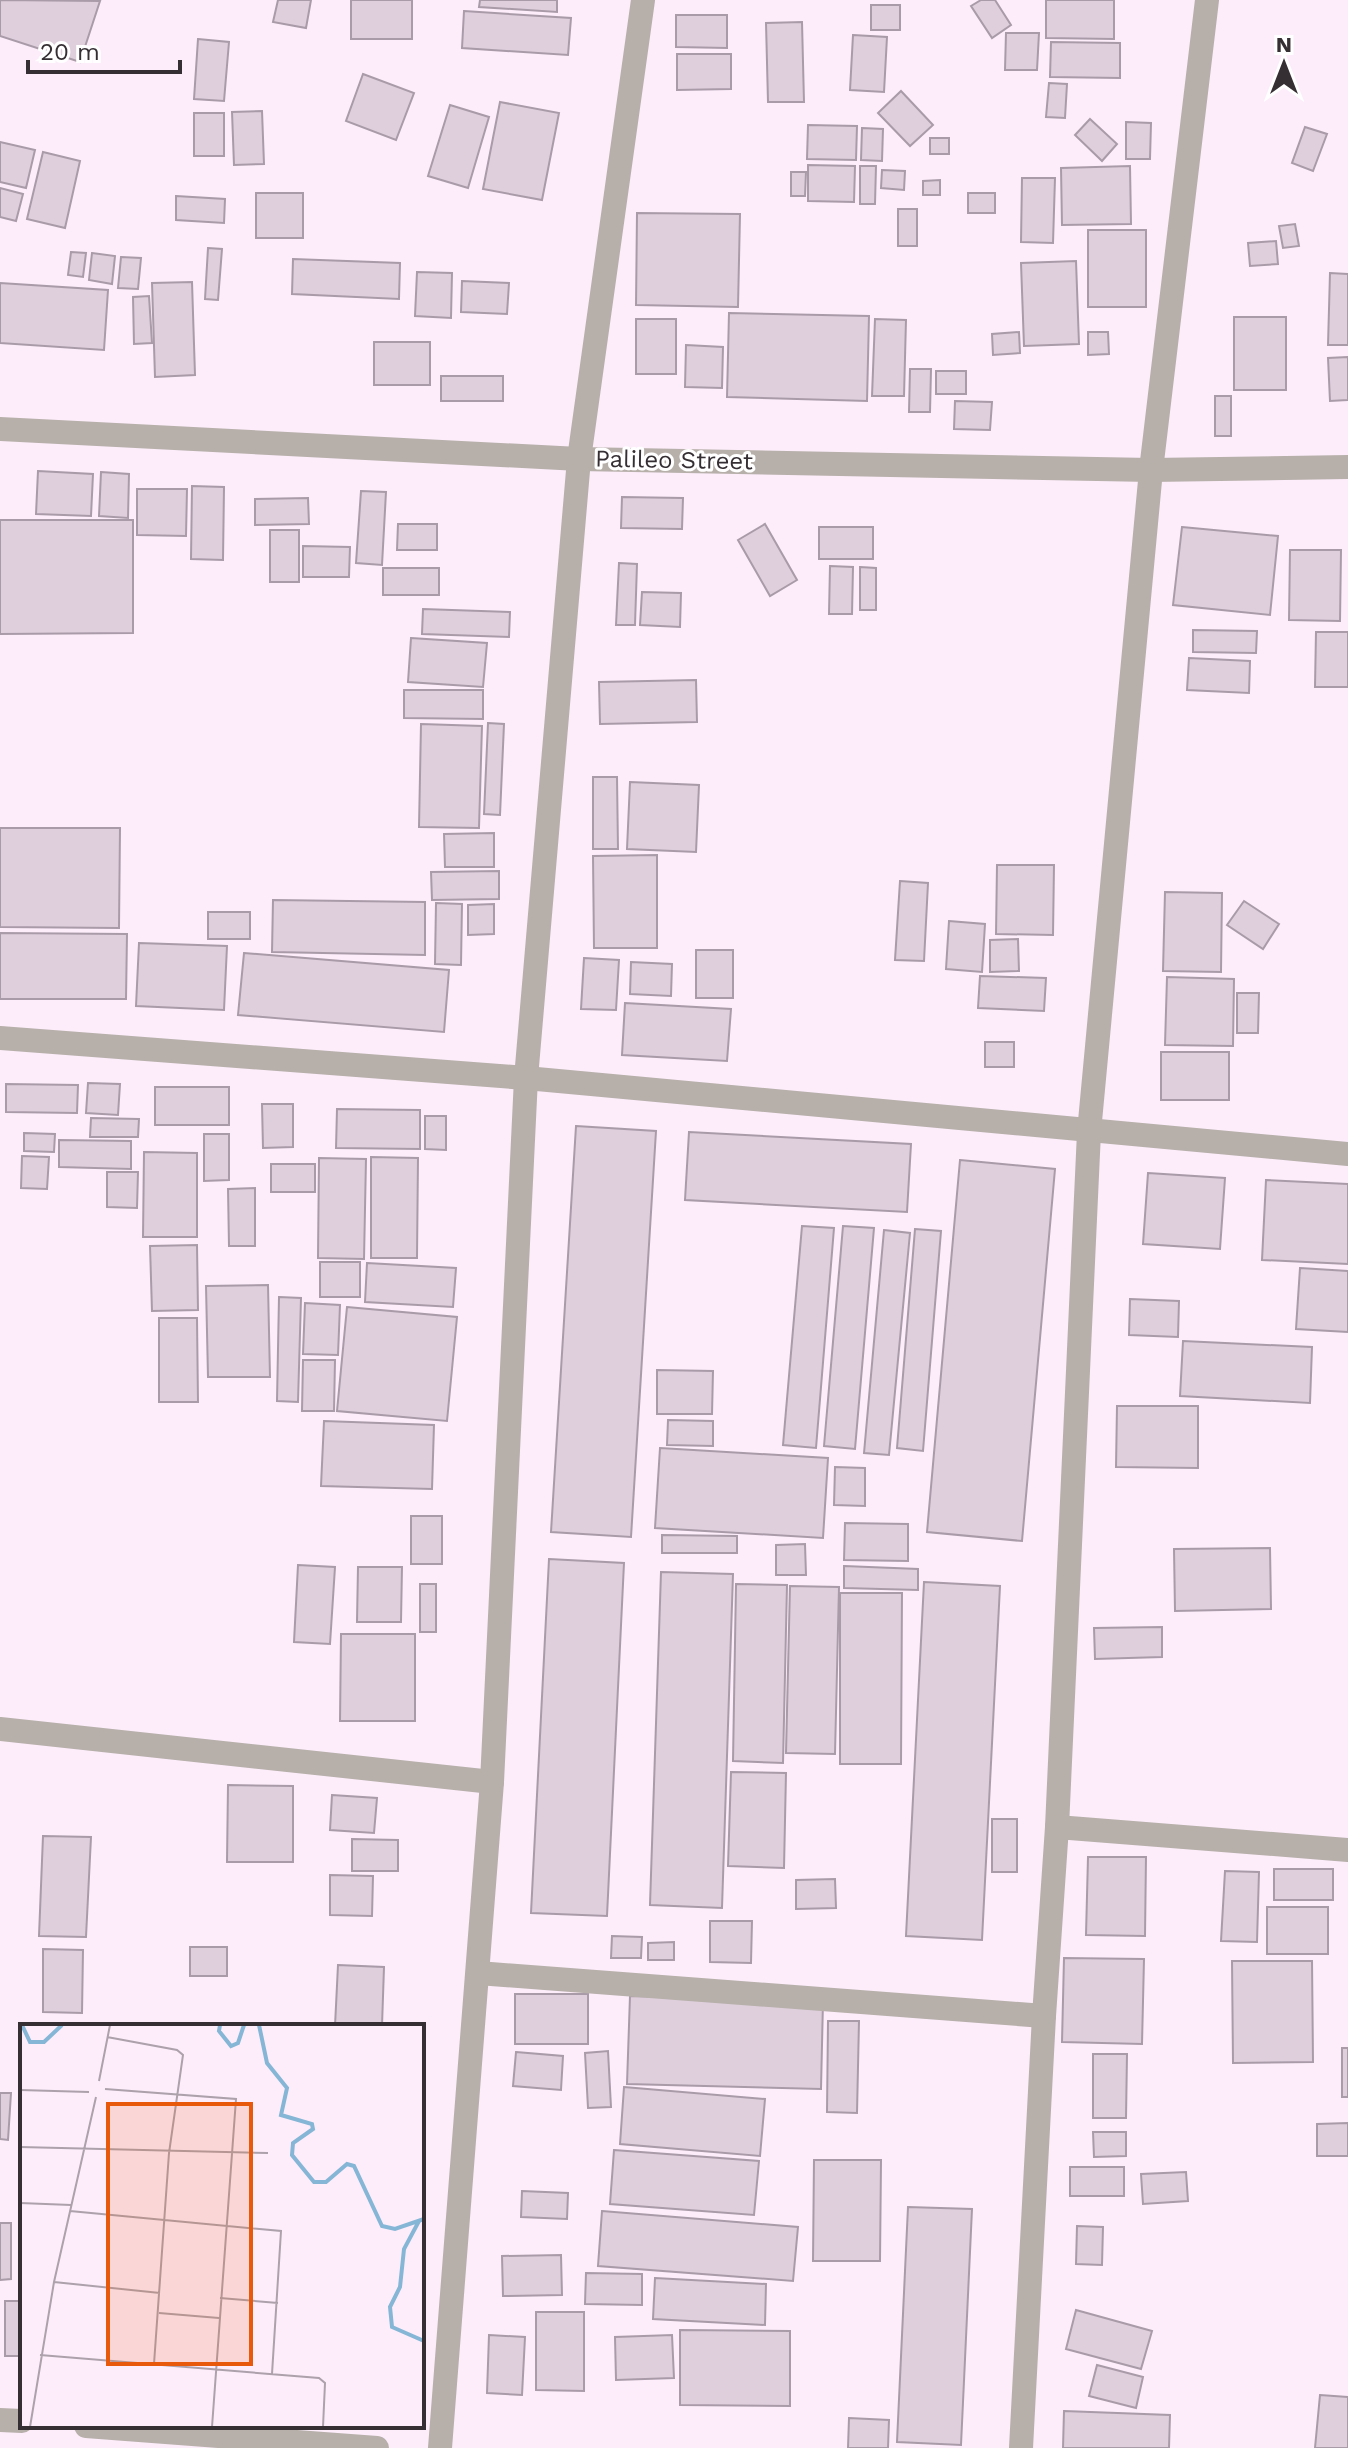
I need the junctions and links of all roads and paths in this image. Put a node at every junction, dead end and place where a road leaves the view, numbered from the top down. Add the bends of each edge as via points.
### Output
1 (643, 0) edge
2 (1207, 0) edge
3 (0, 429) edge
4 (579, 459) junction
5 (1348, 467) edge
6 (1151, 470) junction
7 (0, 1038) edge
8 (526, 1078) junction
9 (1089, 1132) junction
10 (1348, 1154) edge
11 (0, 1729) edge
12 (492, 1782) junction
13 (1057, 1827) junction
14 (1348, 1850) edge
15 (478, 1973) junction
16 (1044, 2016) junction
17 (0, 2420) edge
18 (20, 2421) edge
19 (112, 2428) edge
20 (377, 2448) edge
21 (440, 2448) edge
22 (1021, 2448) edge

1 - 4 street
2 - 6 street
3 - 4 street, Palileo Street
4 - 6 street, Palileo Street
4 - 8 street
5 - 6 street, Palileo Street
6 - 9 street
7 - 8 street
8 - 9 street
8 - 12 street
9 - 10 street
9 - 13 street
11 - 12 street
12 - 15 street
13 - 14 street
13 - 16 street
15 - 16 street
15 - 21 street
16 - 22 street
17 - 18 street
19 - 20 street

